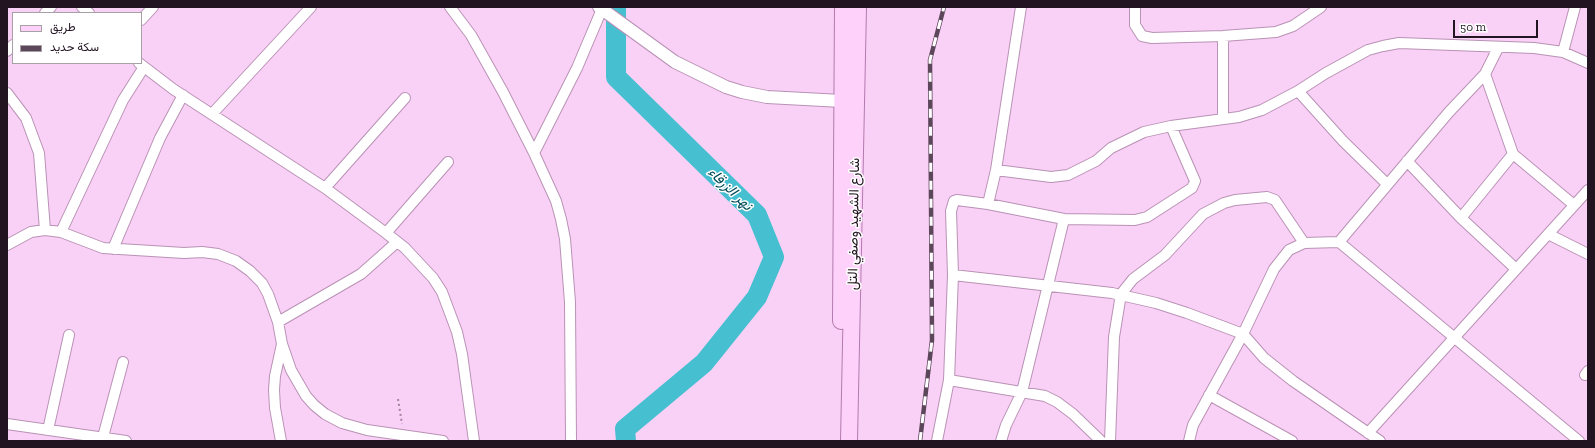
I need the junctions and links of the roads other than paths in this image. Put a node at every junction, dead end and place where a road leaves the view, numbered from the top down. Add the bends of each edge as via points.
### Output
1 (153, 7) edge
2 (310, 7) edge
3 (450, 7) edge
4 (843, 7) edge
5 (858, 7) edge
6 (1022, 7) edge
7 (1135, 7) edge
8 (1321, 7) edge
9 (1575, 7) edge
10 (601, 8) edge
11 (142, 19) edge
12 (1223, 36) junction
13 (1498, 48) junction
14 (1563, 52) junction
15 (1588, 63) edge
16 (142, 65) edge
17 (1485, 74) junction
18 (1298, 91) junction
19 (7, 93) edge
20 (182, 95) junction
21 (405, 98) dead end
22 (842, 101) junction
23 (212, 114) junction
24 (1223, 119) junction
25 (1171, 126) junction
26 (534, 153) junction
27 (1513, 154) junction
28 (1407, 161) junction
29 (448, 162) dead end
30 (996, 170) junction
31 (1387, 184) junction
32 (325, 188) junction
33 (1588, 190) edge
34 (988, 204) junction
35 (1574, 205) junction
36 (1461, 218) junction
37 (1064, 219) junction
38 (45, 230) junction
39 (61, 232) junction
40 (386, 233) junction
41 (1548, 234) junction
42 (397, 242) junction
43 (1304, 242) junction
44 (1339, 242) junction
45 (8, 246) edge
46 (113, 249) junction
47 (1588, 254) edge
48 (1516, 269) junction
49 (953, 275) junction
50 (1047, 285) junction
51 (1121, 294) junction
52 (278, 322) junction
53 (1242, 334) junction
54 (69, 335) dead end
55 (1454, 336) junction
56 (282, 344) junction
57 (123, 362) dead end
58 (949, 380) junction
59 (1022, 392) junction
60 (1209, 396) junction
61 (7, 424) edge
62 (48, 430) junction
63 (1368, 433) junction
64 (103, 437) junction
65 (126, 441) edge
66 (281, 441) edge
67 (443, 441) edge
68 (474, 441) edge
69 (571, 441) edge
70 (839, 441) edge
71 (849, 441) edge
72 (937, 441) edge
73 (1001, 441) edge
74 (1102, 441) edge
75 (1110, 441) edge
76 (1189, 441) edge
77 (1292, 441) edge
78 (1380, 441) edge
79 (1579, 441) edge

1 - 11 street
2 - 23 street
3 - 26 street via 471,36
4 - 22 main road, شارع الشهيد وصفي التل
5 - 71 main road, شارع الشهيد وصفي التل
6 - 30 street
7 - 12 street via 1135,25 1145,37
8 - 12 street via 1308,18 1276,32
9 - 14 street
10 - 22 street via 683,67 712,81 742,92 775,98
10 - 26 street via 577,68
12 - 24 street
13 - 14 street via 1534,48
13 - 17 street
13 - 18 street via 1399,43 1383,46 1368,50
14 - 15 street
16 - 20 street
16 - 39 street
17 - 27 street
17 - 28 street
18 - 24 street via 1262,110
18 - 31 street via 1343,141
19 - 38 street via 26,118 39,153
20 - 23 street
20 - 46 street via 160,138
21 - 32 street
22 - 70 main road, شارع الشهيد وصفي التل
23 - 32 street
24 - 25 street
25 - 30 street via 1130,138 1111,148 1088,166 1068,175 1051,178
25 - 37 street via 1194,178 1192,188 1147,217 1135,220
26 - 69 street via 556,201 565,239 572,343
27 - 35 street
27 - 36 street
28 - 31 street
28 - 36 street
29 - 40 street
30 - 34 street
31 - 44 street
32 - 40 street
33 - 35 street
34 - 37 street
34 - 49 street via 957,200 952,203
35 - 41 street
36 - 48 street
37 - 50 street
38 - 39 street
38 - 45 street via 31,232
39 - 46 street via 95,246
40 - 42 street
41 - 47 street
41 - 48 street
42 - 52 street via 361,274
42 - 68 street via 433,278 448,306 462,354
43 - 44 street
43 - 51 street via 1275,200 1262,197 1235,200 1203,214 1165,255 1133,279
43 - 53 street via 1289,250 1274,269
44 - 55 street
46 - 52 street via 202,252 218,254 236,261 262,283
48 - 55 street
49 - 50 street
49 - 58 street
50 - 51 street
50 - 59 street
51 - 53 street via 1156,302
51 - 75 street via 1114,337
52 - 56 street
53 - 60 street
53 - 63 street via 1264,358 1293,381
54 - 62 street
55 - 63 street
55 - 79 street
56 - 66 street via 274,390
56 - 67 street via 291,370 314,405 342,423 367,430
57 - 64 street
58 - 59 street
58 - 72 street
59 - 73 street
59 - 74 street via 1044,396 1057,402
60 - 76 street via 1193,425
60 - 77 street
61 - 62 street
62 - 64 street
63 - 78 street
64 - 65 street

